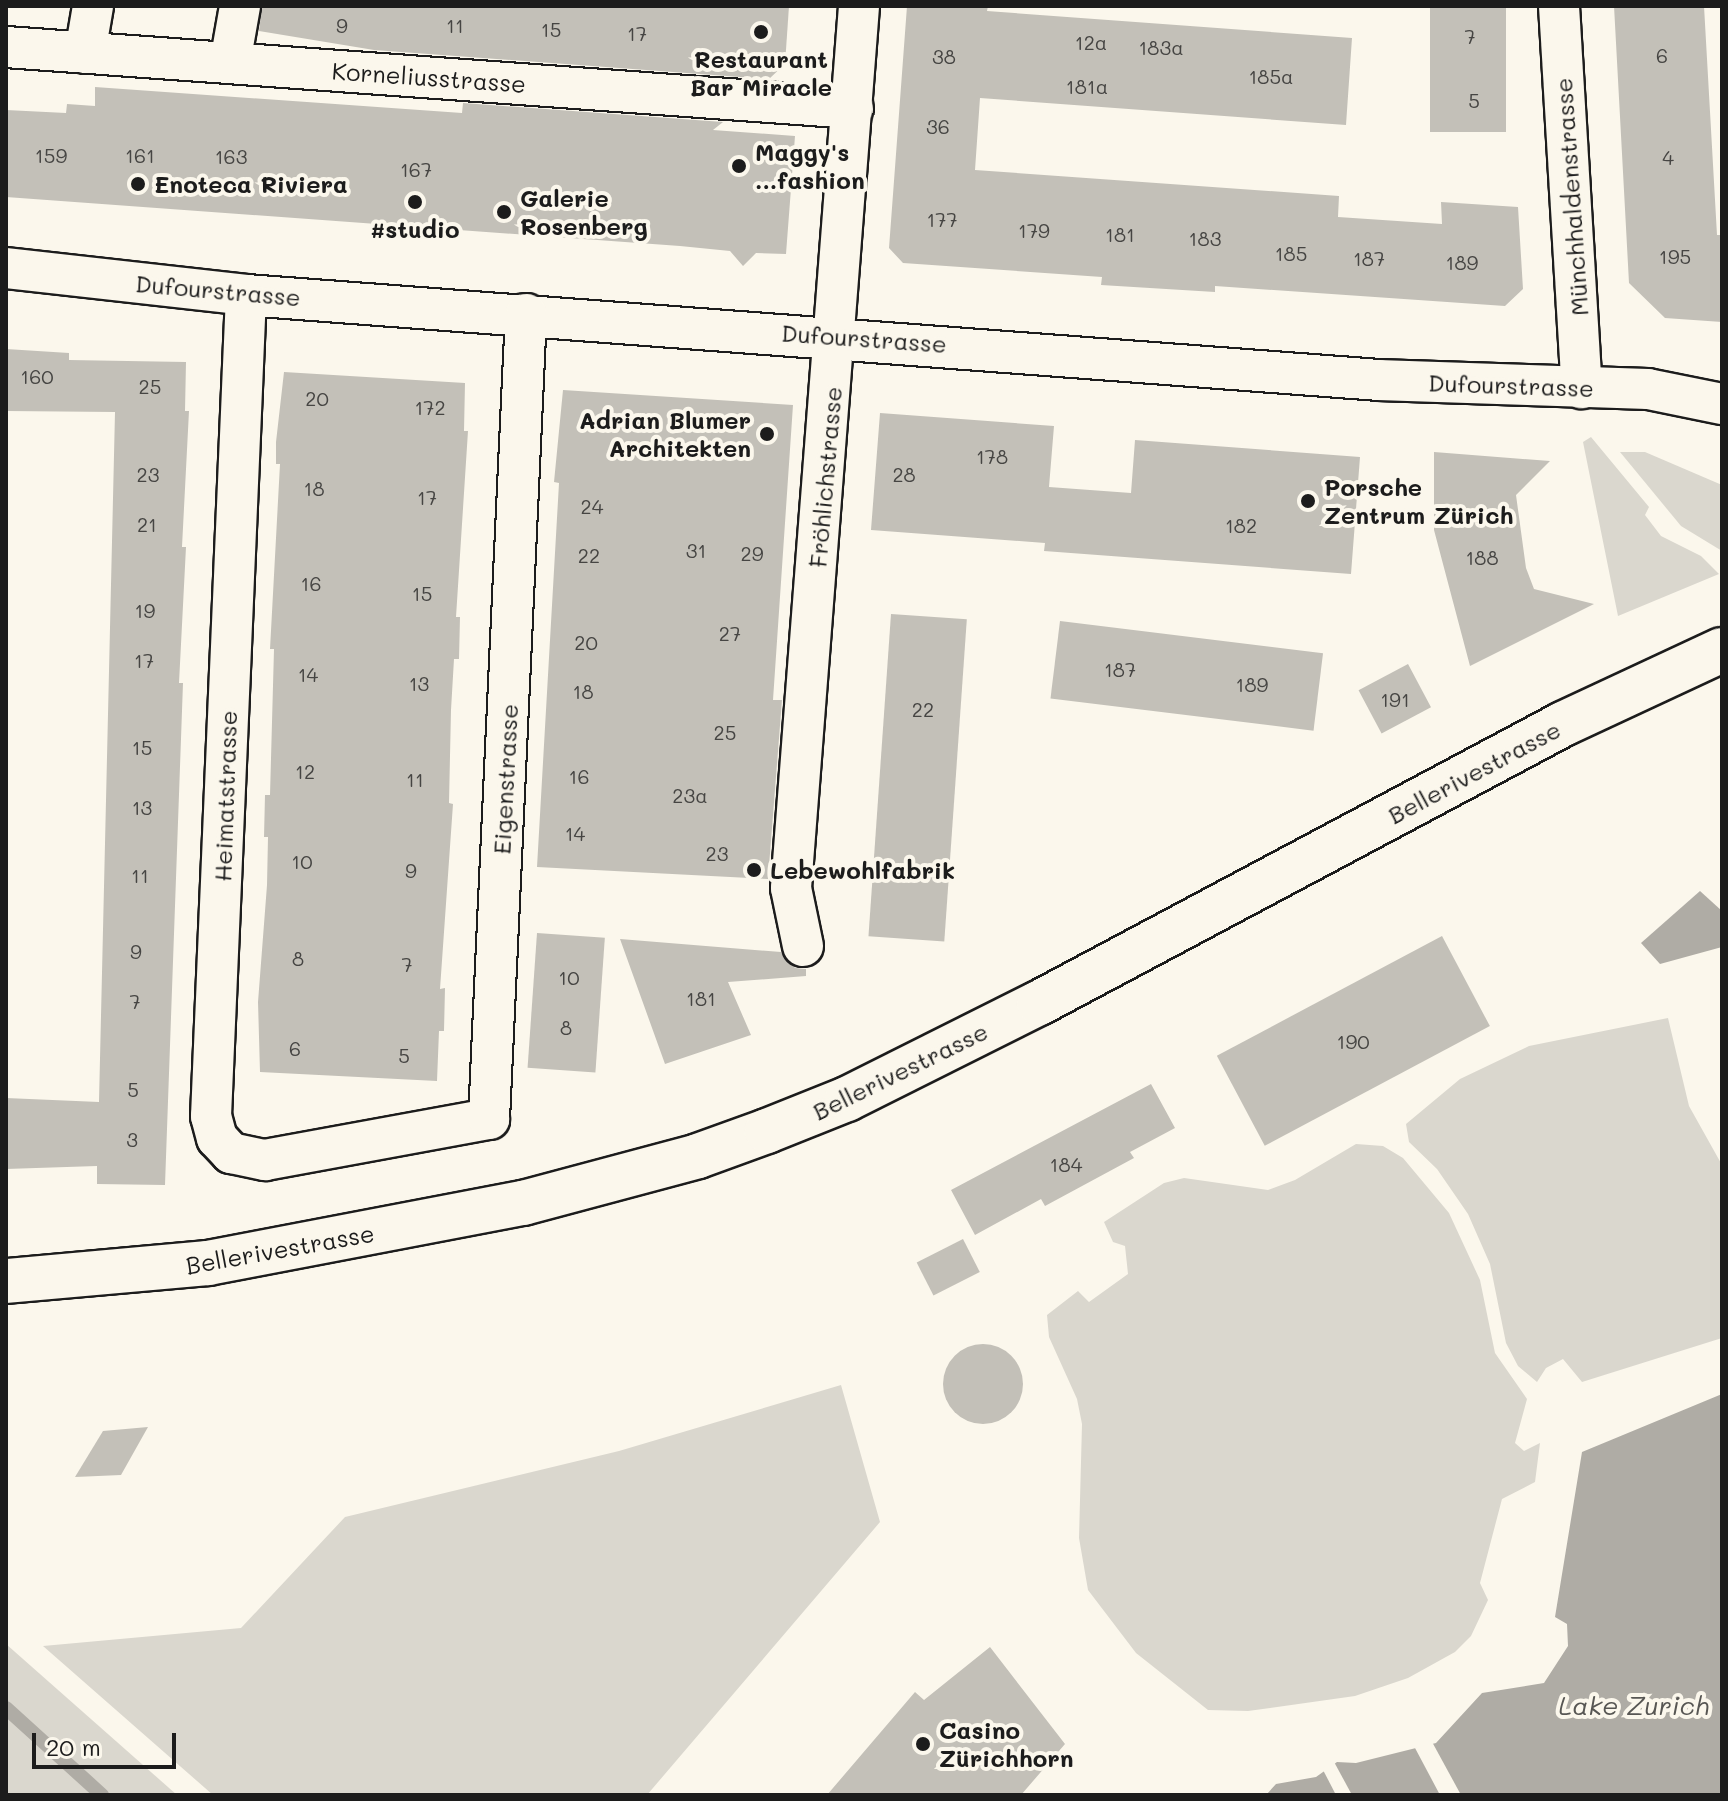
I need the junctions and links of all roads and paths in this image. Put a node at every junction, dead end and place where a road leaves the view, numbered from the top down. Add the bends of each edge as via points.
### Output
1 (93, 6) edge
2 (240, 6) edge
3 (859, 6) edge
4 (1559, 6) edge
5 (6, 47) edge
6 (85, 53) junction
7 (230, 63) junction
8 (853, 108) junction
9 (6, 268) edge
10 (246, 295) junction
11 (526, 314) junction
12 (836, 336) junction
13 (1582, 388) junction
14 (1722, 404) edge
15 (1722, 650) edge
16 (803, 946) dead end
17 (367, 1145) joint
18 (6, 1281) edge

1 - 6 street
2 - 7 street
3 - 8 street, Fröhlichstrasse
4 - 13 street, Münchhaldenstrasse
5 - 6 street, Korneliusstrasse
6 - 7 street, Korneliusstrasse
7 - 8 street, Korneliusstrasse
8 - 12 street, Fröhlichstrasse
9 - 10 street, Dufourstrasse
10 - 11 street, Dufourstrasse
10 - 17 street, Heimatstrasse via 211,1116 217,1138 231,1153 265,1160
11 - 12 street, Dufourstrasse
11 - 17 street, Eigenstrasse via 489,1119
12 - 13 street, Dufourstrasse via 1378,380
12 - 16 street, Fröhlichstrasse via 791,888
13 - 14 street, Dufourstrasse via 1648,389
15 - 18 main road, Bellerivestrasse via 1563,724 1039,1003 847,1099 767,1131 698,1156 523,1203 208,1263

